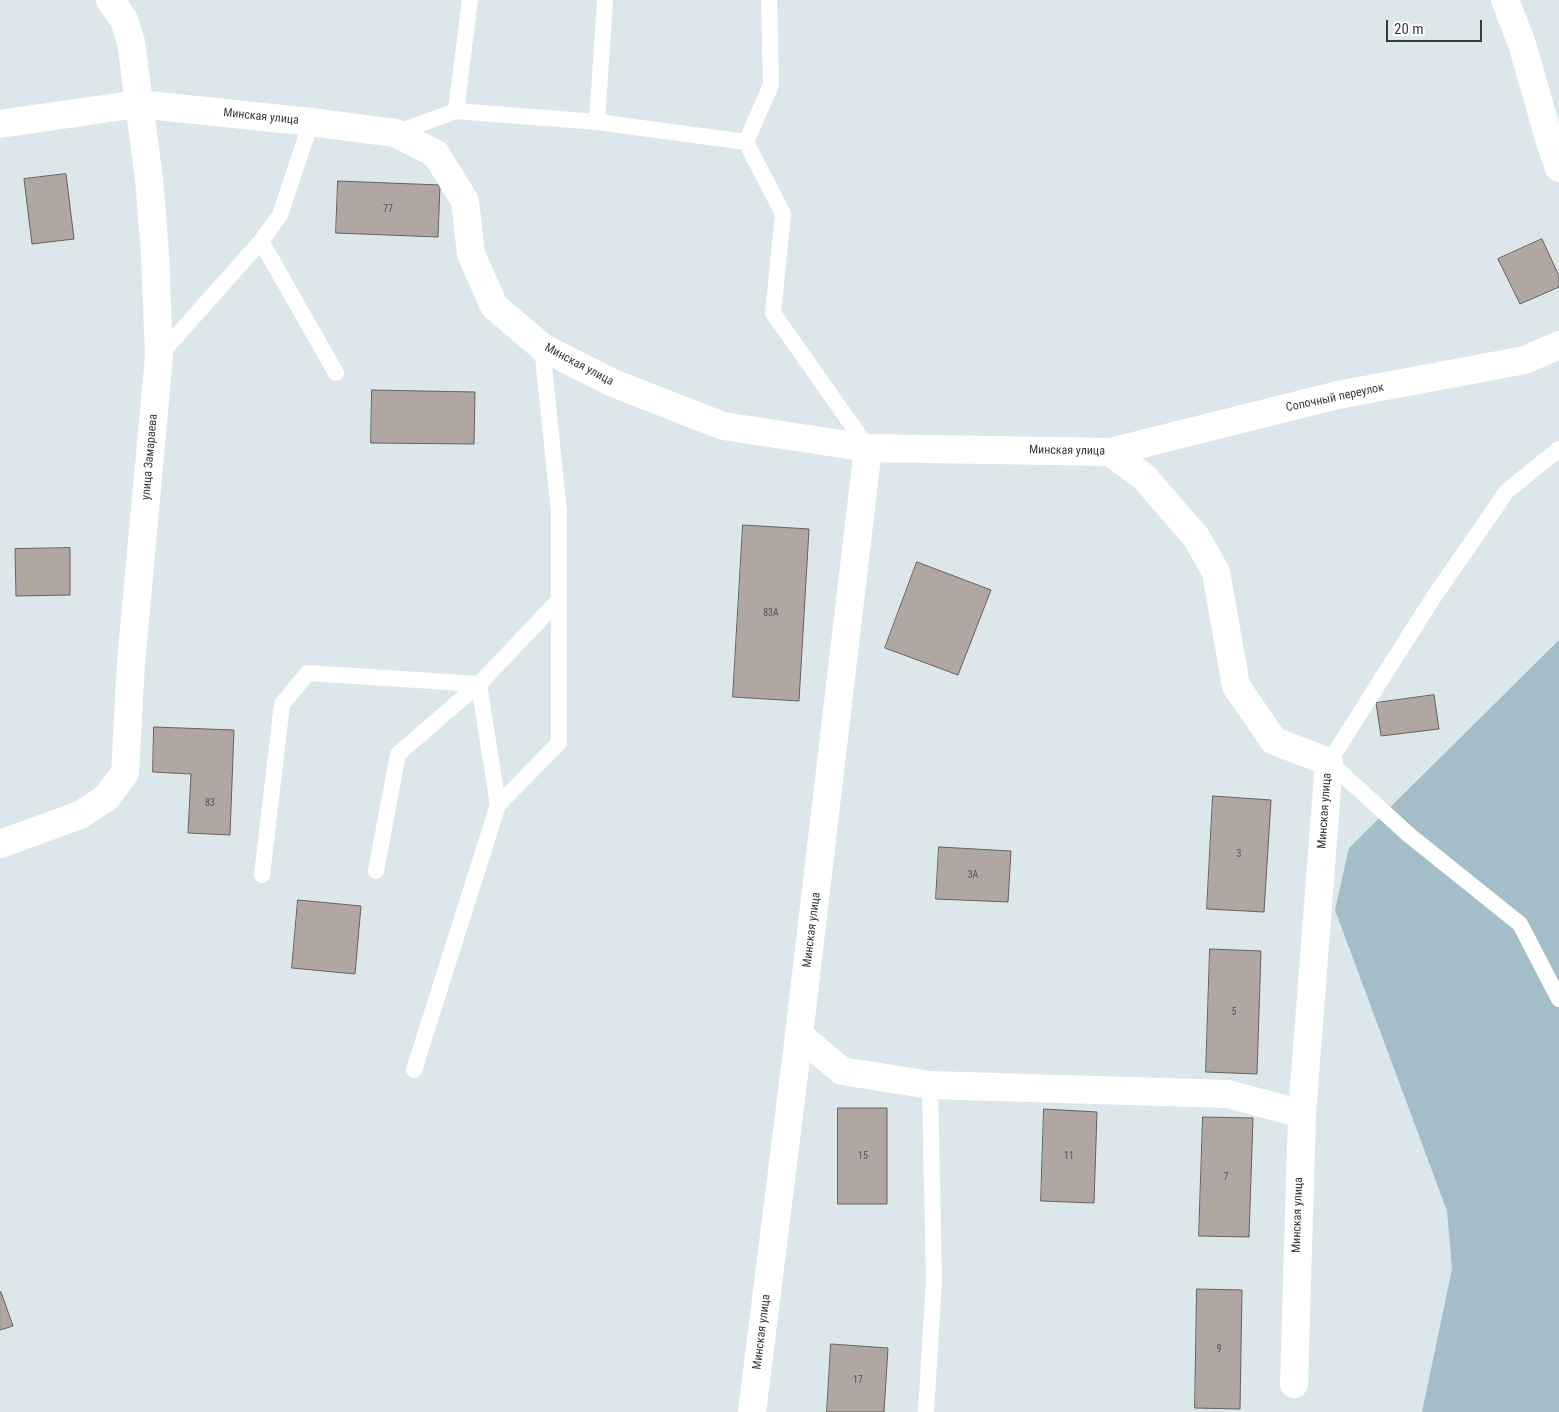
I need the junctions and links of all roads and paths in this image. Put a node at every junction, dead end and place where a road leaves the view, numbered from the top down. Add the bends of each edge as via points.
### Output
1 (110, 0) edge
2 (470, 0) edge
3 (605, 0) edge
4 (769, 0) edge
5 (1505, 0) edge
6 (138, 104) junction
7 (456, 111) junction
8 (312, 122) junction
9 (597, 122) junction
10 (0, 124) edge
11 (395, 133) junction
12 (746, 142) junction
13 (1559, 168) edge
14 (261, 241) junction
15 (1559, 345) edge
16 (542, 347) junction
17 (159, 356) junction
18 (336, 373) dead end
19 (868, 448) junction
20 (1559, 449) edge
21 (1110, 452) junction
22 (558, 601) junction
23 (479, 684) junction
24 (1329, 762) junction
25 (498, 805) junction
26 (0, 844) edge
27 (376, 871) dead end
28 (262, 875) dead end
29 (1559, 999) edge
30 (799, 1035) junction
31 (414, 1070) dead end
32 (930, 1084) junction
33 (1302, 1114) junction
34 (1294, 1384) dead end
35 (752, 1412) edge
36 (926, 1412) edge

1 - 6 street, улица Замараева via 124,20 131,42
2 - 7 lane
3 - 9 lane
4 - 12 lane via 771,85
5 - 13 street via 1522,44
6 - 8 street, Минская улица
6 - 10 street, Минская улица
6 - 17 street, улица Замараева via 153,225
7 - 9 lane
7 - 11 lane
8 - 11 street, Минская улица
8 - 14 lane via 280,215
9 - 12 lane
11 - 16 street, Минская улица via 436,154 465,201 471,254 494,306
12 - 19 lane via 783,214 773,313
14 - 17 lane
14 - 18 lane
15 - 21 street, Сопочный переулок via 1525,360 1338,395
16 - 19 street, Минская улица via 613,383 724,426
16 - 22 lane via 559,512
17 - 26 street, улица Замараева via 130,663 125,773 106,798 80,815
19 - 21 street, Минская улица
19 - 30 street, Минская улица
20 - 24 lane via 1507,491 1433,598
21 - 24 street, Минская улица via 1144,477 1196,537 1216,572 1236,686 1274,741
22 - 23 lane
22 - 25 lane via 559,743
23 - 25 lane
23 - 27 lane via 398,754
23 - 28 lane via 308,673 282,704
24 - 29 lane via 1408,834 1520,924
24 - 33 street, Минская улица
25 - 31 lane
30 - 32 street via 842,1071
30 - 35 street, Минская улица
32 - 33 street via 1228,1094
32 - 36 lane via 934,1280
33 - 34 street, Минская улица

